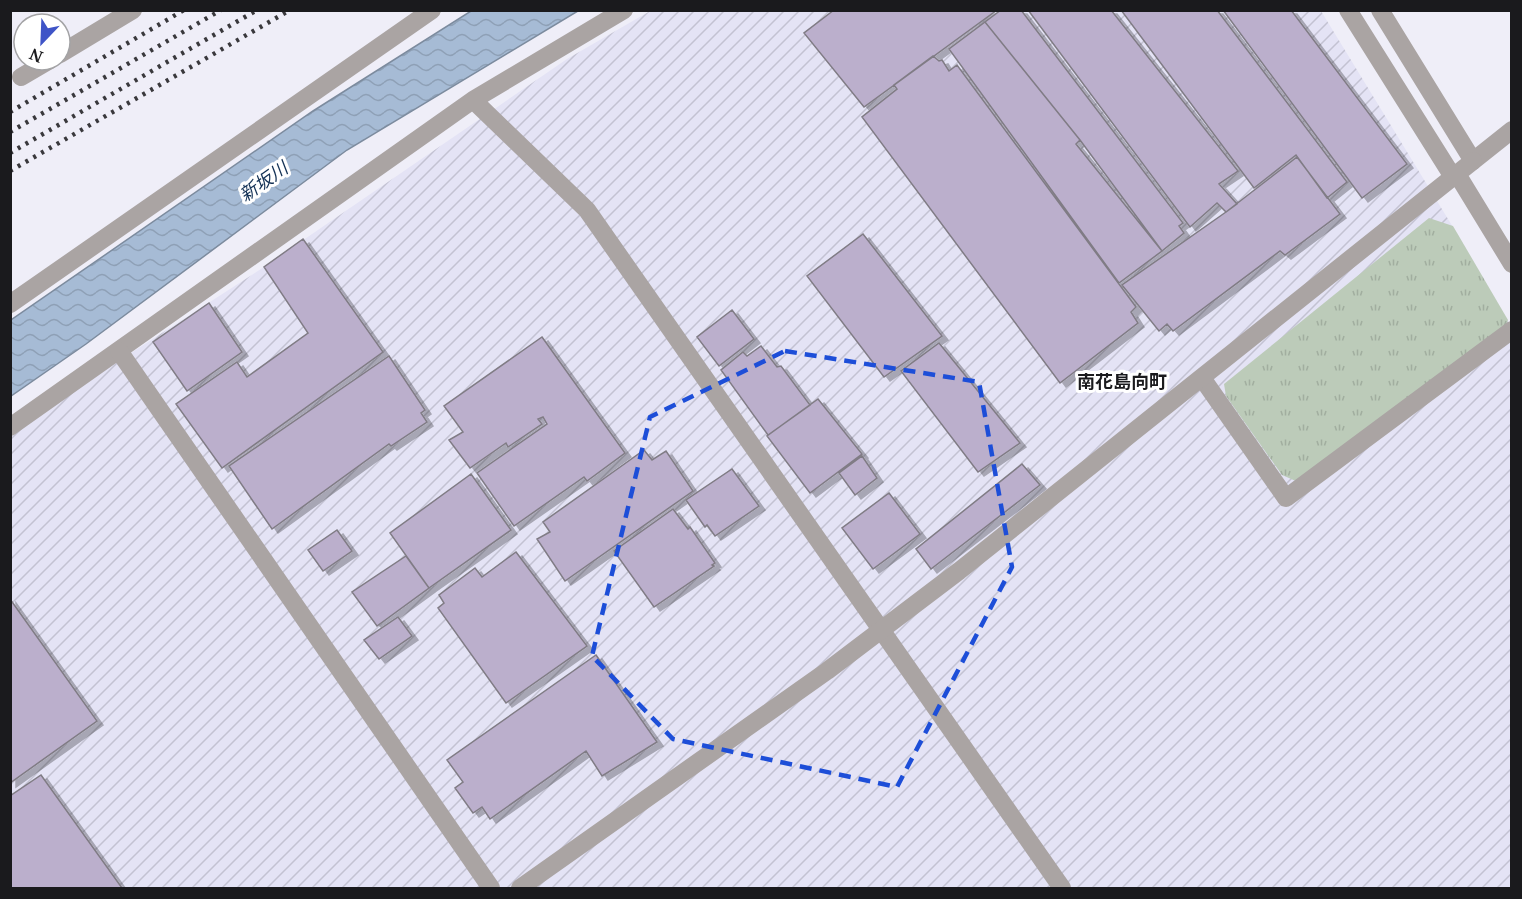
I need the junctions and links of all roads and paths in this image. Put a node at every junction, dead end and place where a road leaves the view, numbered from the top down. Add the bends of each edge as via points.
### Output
1 (133, 10) edge
2 (432, 10) edge
3 (624, 10) edge
4 (1348, 10) edge
5 (1380, 10) edge
6 (72, 47) edge
7 (30, 72) edge
8 (21, 77) dead end
9 (473, 100) junction
10 (1512, 130) edge
11 (1473, 161) junction
12 (1455, 175) junction
13 (1512, 264) edge
14 (10, 304) edge
15 (1512, 330) edge
16 (119, 351) junction
17 (1203, 378) junction
18 (10, 427) edge
19 (880, 631) junction
20 (491, 888) edge
21 (520, 888) edge
22 (1062, 888) edge

1 - 6 street
2 - 14 street
3 - 9 street
4 - 12 street
5 - 11 street
7 - 8 street
9 - 16 street
9 - 19 street via 586,210
10 - 11 street
11 - 12 street
12 - 13 street
12 - 17 street
15 - 17 street via 1286,498
16 - 18 street
16 - 20 street
17 - 19 street
19 - 21 street
19 - 22 street

